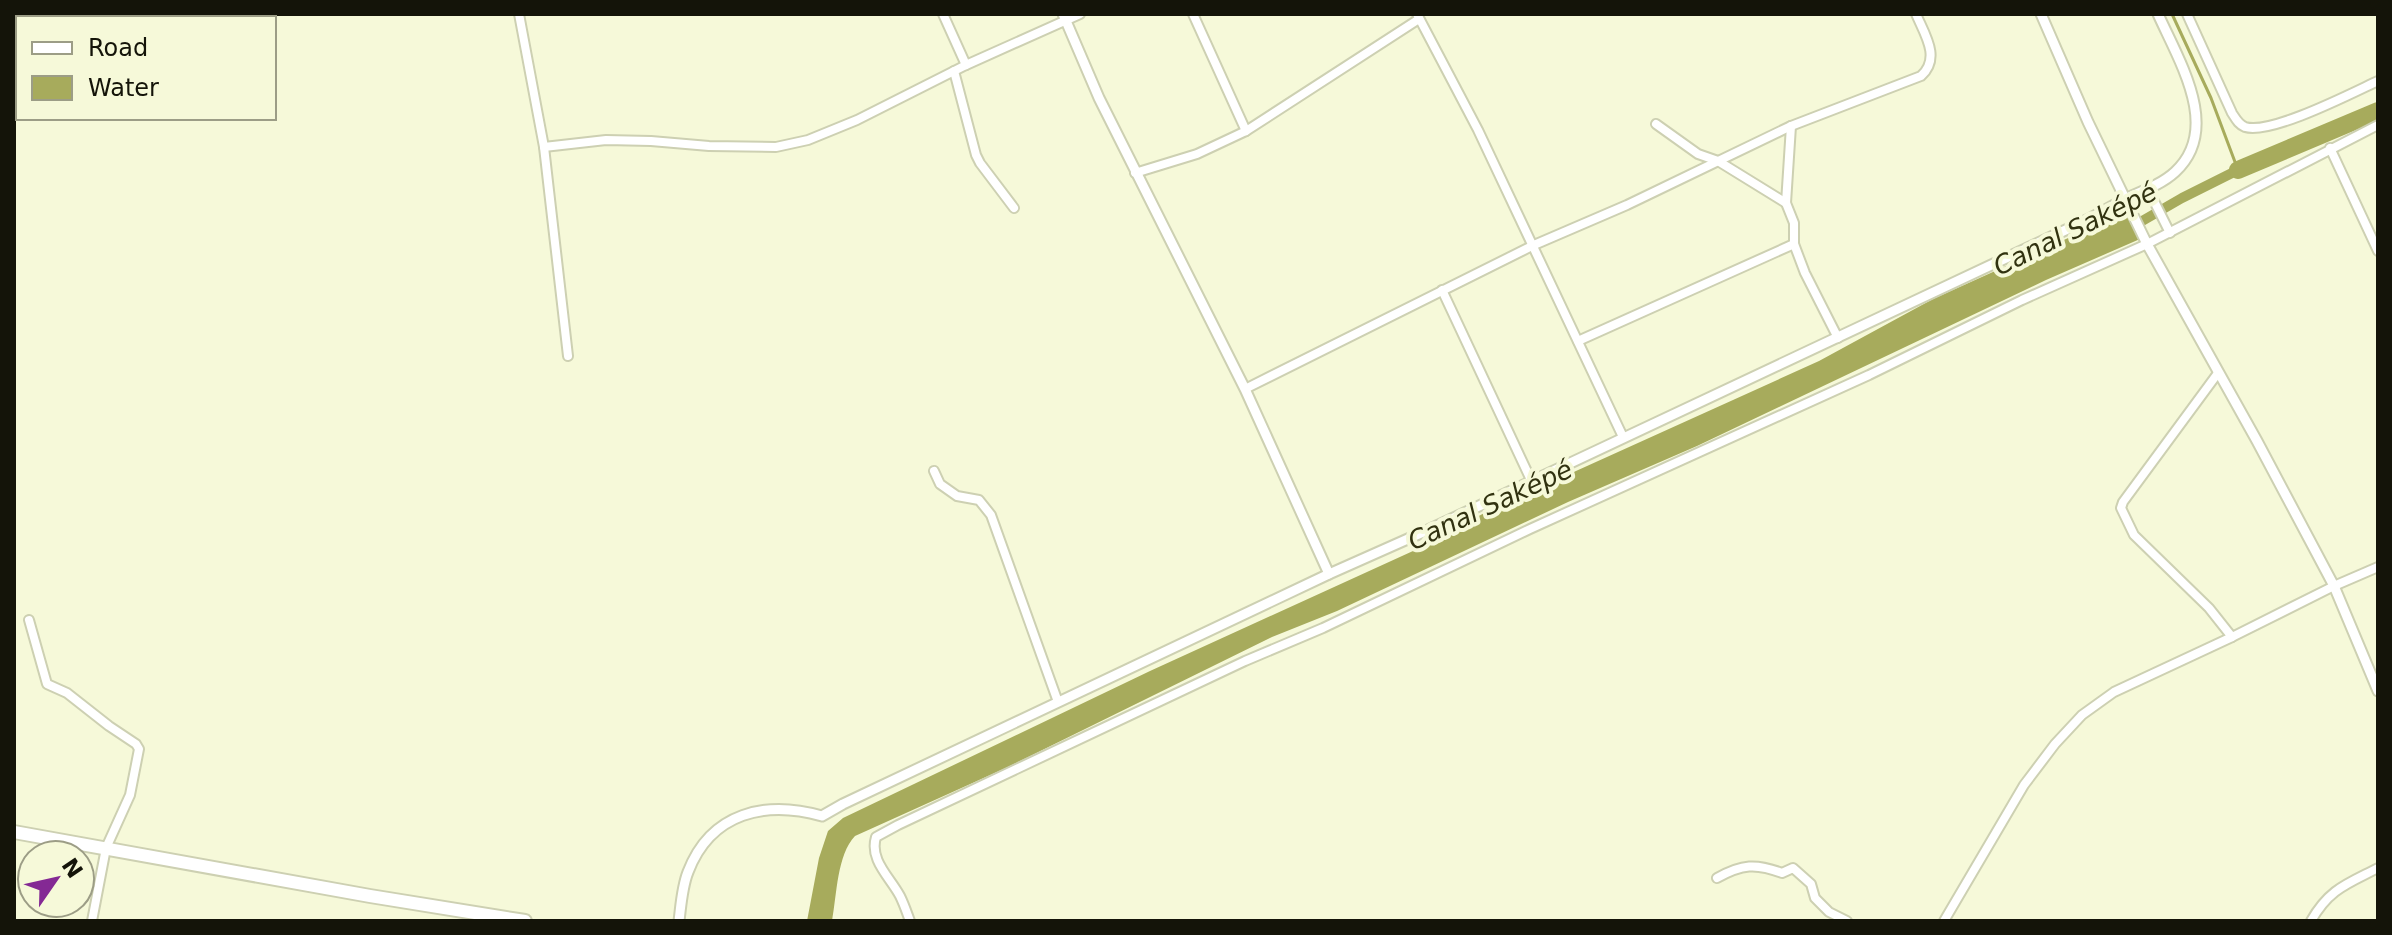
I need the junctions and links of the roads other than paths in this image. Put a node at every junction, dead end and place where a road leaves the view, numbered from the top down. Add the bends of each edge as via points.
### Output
1 (519, 14) edge
2 (943, 14) edge
3 (1080, 14) edge
4 (1193, 14) edge
5 (1916, 14) edge
6 (2041, 14) edge
7 (2158, 14) edge
8 (2187, 14) edge
9 (1418, 16) edge
10 (1064, 17) edge
11 (966, 65) junction
12 (954, 71) junction
13 (2378, 81) edge
14 (1656, 124) dead end
15 (2378, 125) edge
16 (1791, 126) junction
17 (1246, 131) junction
18 (544, 147) junction
19 (2330, 148) junction
20 (1718, 161) junction
21 (1135, 173) junction
22 (2148, 189) junction
23 (2125, 199) junction
24 (1786, 203) junction
25 (1014, 208) dead end
26 (2170, 233) junction
27 (1794, 244) junction
28 (2147, 244) junction
29 (1534, 245) junction
30 (2378, 251) edge
31 (1442, 290) junction
32 (1838, 338) junction
33 (1578, 341) junction
34 (568, 356) dead end
35 (2218, 373) junction
36 (1245, 389) junction
37 (1623, 437) junction
38 (934, 471) dead end
39 (1531, 480) junction
40 (2378, 567) edge
41 (1329, 574) junction
42 (2334, 586) junction
43 (29, 620) dead end
44 (2232, 637) junction
45 (2378, 691) edge
46 (1058, 702) junction
47 (14, 832) edge
48 (106, 848) junction
49 (2378, 868) edge
50 (1717, 878) dead end
51 (494, 918) edge
52 (92, 921) edge
53 (525, 921) edge
54 (679, 921) edge
55 (910, 921) edge
56 (1847, 921) edge
57 (1944, 921) edge
58 (2311, 921) edge

1 - 18 street
2 - 11 street
3 - 10 street
4 - 17 street
5 - 16 street via 1932,57 1930,68
6 - 23 street
7 - 22 street via 2198,121 2193,150 2174,173
8 - 13 street via 2232,113 2248,128 2326,107
9 - 17 street
9 - 29 street
10 - 11 street
10 - 21 street
11 - 12 street
12 - 18 street via 857,120 776,147 606,140
12 - 25 street via 976,155
14 - 20 street via 1698,154
15 - 19 street
16 - 20 street
16 - 24 street
17 - 21 street via 1197,154
18 - 34 street
19 - 26 street
19 - 30 street
20 - 24 street
20 - 29 street
21 - 36 street
22 - 23 street
22 - 26 street
23 - 28 street
23 - 32 street
24 - 27 street via 1794,223
26 - 28 street
27 - 32 street
27 - 33 street
28 - 35 street
28 - 55 street via 876,837 879,865
29 - 31 street
29 - 33 street
31 - 36 street
31 - 39 street
32 - 37 street
33 - 37 street
35 - 42 street
35 - 44 street via 2121,508 2134,535
36 - 41 street
37 - 39 street
38 - 46 street via 940,484 957,496 979,500 991,515
39 - 41 street
40 - 42 street
41 - 46 street
42 - 44 street
42 - 45 street
43 - 48 street via 47,684 67,693 139,749 130,795
44 - 57 street via 2114,692 2082,715 2024,785
46 - 54 street via 822,816 776,809 730,819 695,856
47 - 48 main road
48 - 51 main road
48 - 52 street
49 - 58 street via 2338,889
50 - 56 street via 1733,869 1762,865 1782,873 1793,868 1829,912
51 - 53 main road

